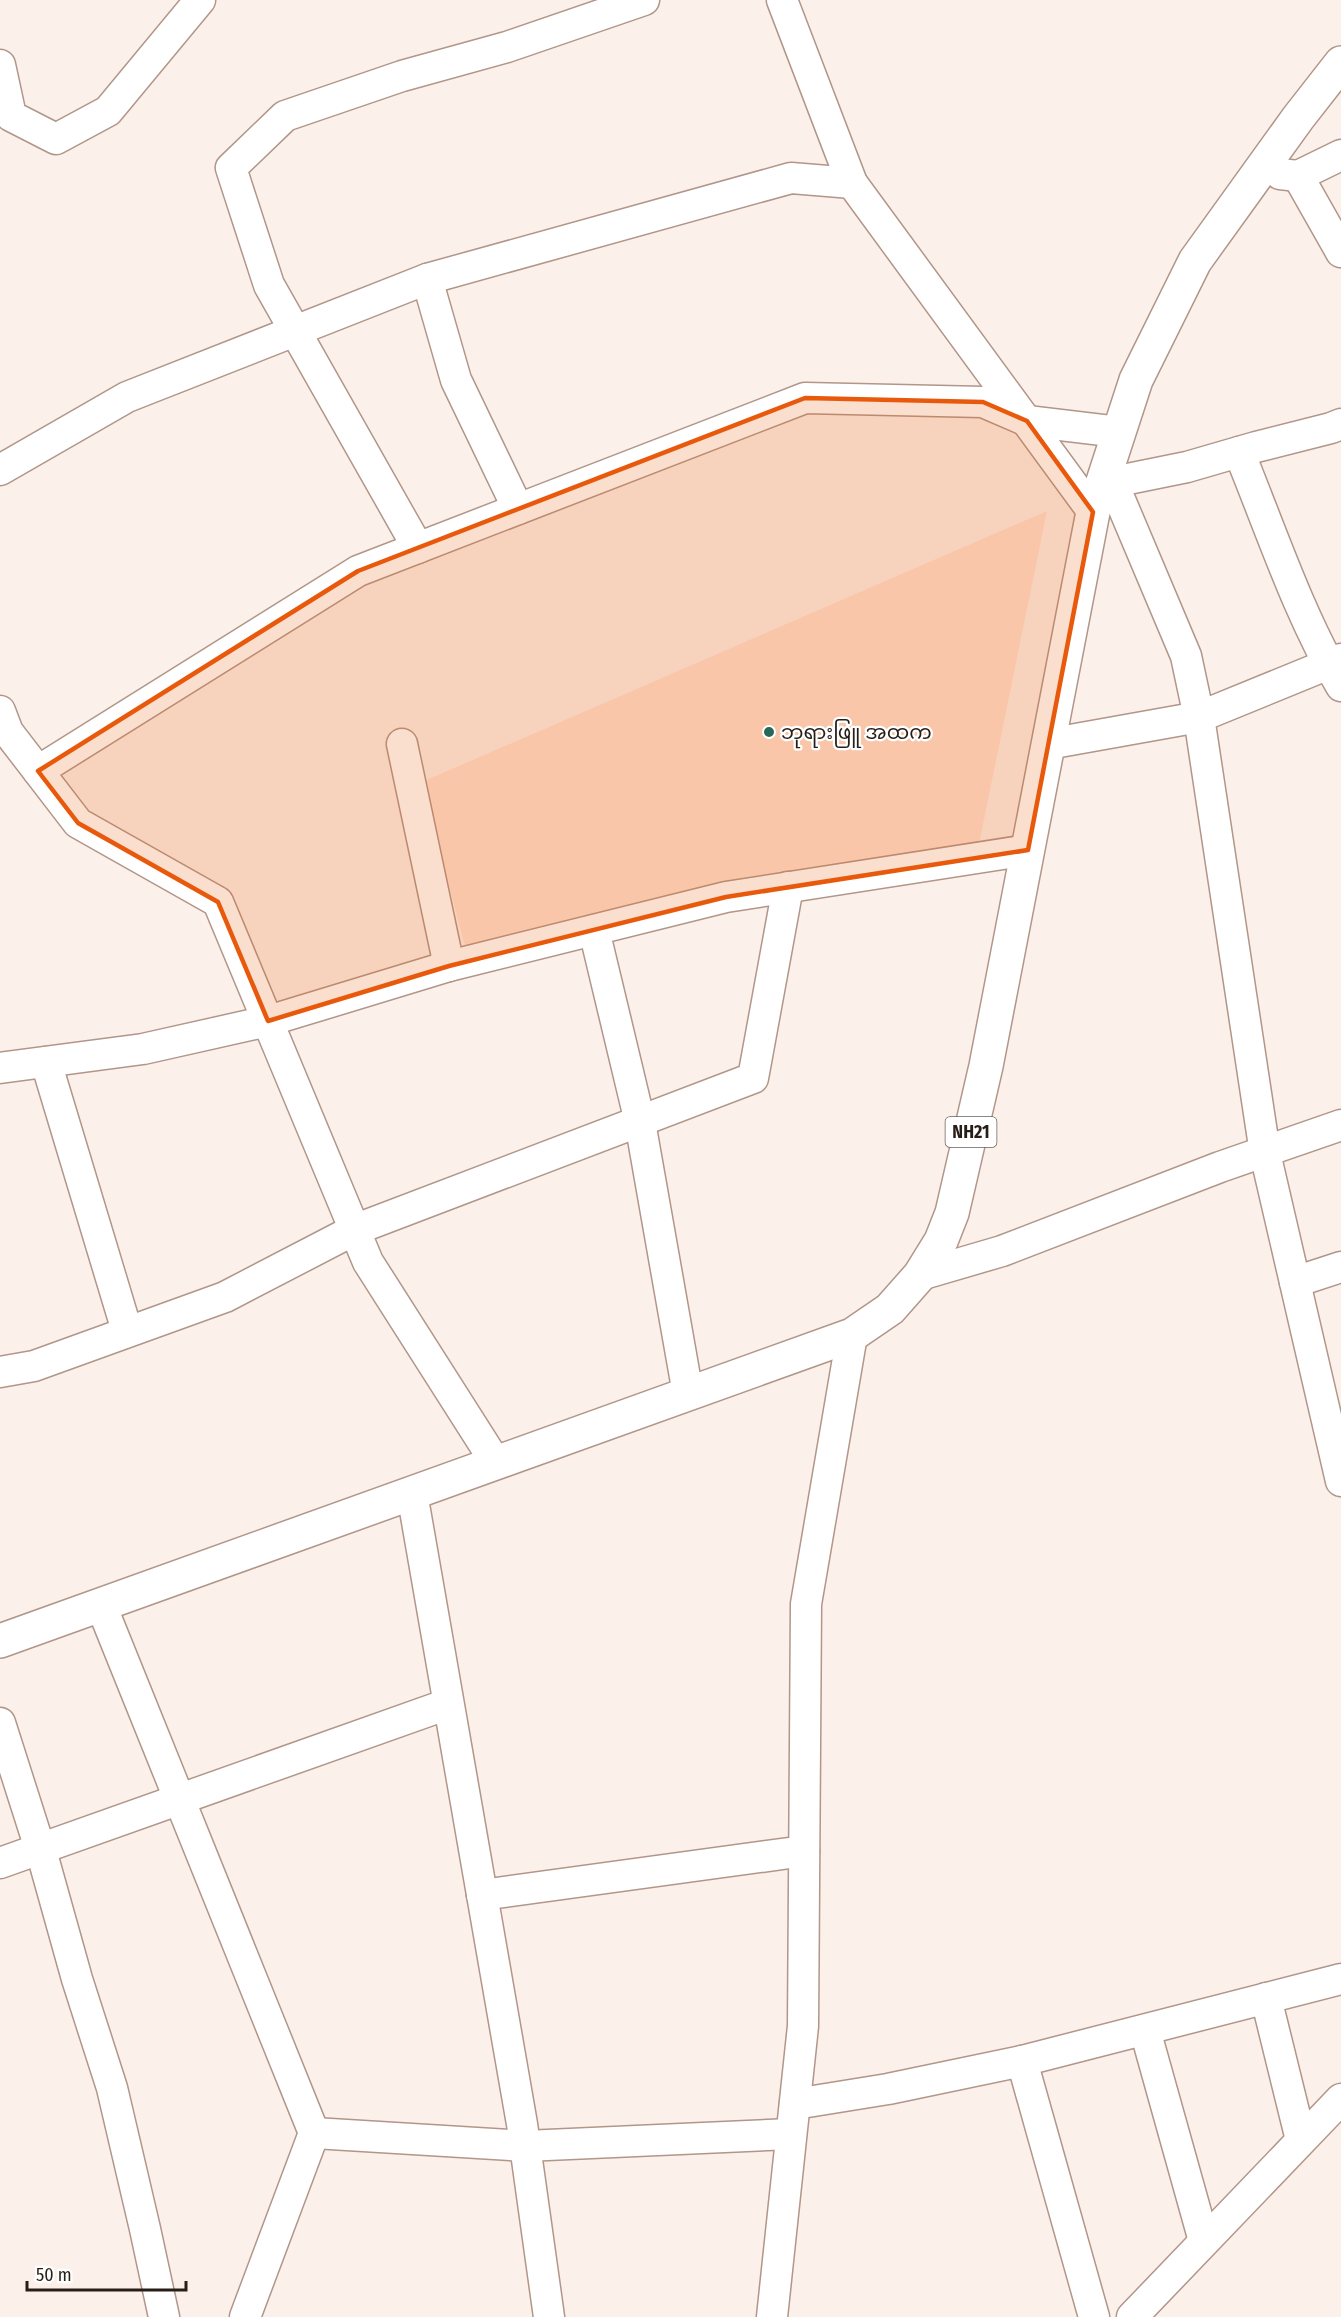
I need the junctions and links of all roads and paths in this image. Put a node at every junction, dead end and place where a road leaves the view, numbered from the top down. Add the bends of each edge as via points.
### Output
1 (201, 0) edge
2 (644, 0) edge
3 (782, 0) edge
4 (1341, 63) edge
5 (0, 66) edge
6 (1341, 155) edge
7 (1259, 171) junction
8 (1298, 176) junction
9 (852, 183) junction
10 (1341, 252) edge
11 (427, 279) junction
12 (295, 331) junction
13 (1027, 421) junction
14 (1341, 424) edge
15 (1119, 432) junction
16 (1239, 452) junction
17 (0, 470) edge
18 (1110, 475) junction
19 (518, 509) junction
20 (1093, 512) junction
21 (418, 548) junction
22 (1337, 670) edge
23 (0, 711) edge
24 (1198, 717) junction
25 (402, 744) dead end
26 (1048, 744) junction
27 (38, 771) junction
28 (1028, 850) junction
29 (788, 887) junction
30 (594, 930) junction
31 (449, 966) junction
32 (268, 1021) junction
33 (46, 1062) junction
34 (0, 1068) edge
35 (640, 1122) junction
36 (1341, 1125) edge
37 (1265, 1153) junction
38 (354, 1230) junction
39 (1341, 1267) edge
40 (920, 1275) junction
41 (1295, 1282) junction
42 (127, 1331) junction
43 (852, 1335) junction
44 (0, 1372) edge
45 (688, 1394) junction
46 (1332, 1404) edge
47 (496, 1463) junction
48 (1341, 1480) edge
49 (412, 1493) junction
50 (101, 1605) junction
51 (0, 1641) edge
52 (448, 1704) junction
53 (0, 1723) edge
54 (179, 1799) junction
55 (40, 1848) junction
56 (804, 1851) junction
57 (0, 1863) edge
58 (482, 1895) junction
59 (1341, 1979) edge
60 (1266, 1998) junction
61 (1145, 2030) junction
62 (1023, 2061) junction
63 (1341, 2098) edge
64 (795, 2104) junction
65 (314, 2133) junction
66 (791, 2134) junction
67 (1301, 2140) junction
68 (525, 2146) junction
69 (1204, 2241) junction
70 (164, 2317) edge
71 (245, 2317) edge
72 (549, 2317) edge
73 (772, 2317) edge
74 (1094, 2317) edge
75 (1132, 2317) edge

1 - 5 street via 108,111 56,139 11,116
2 - 12 street via 285,116 231,168 269,285
3 - 9 street
4 - 7 highway, NH21
6 - 8 street
7 - 8 street
7 - 15 highway, NH21 via 1195,261 1136,380
8 - 10 street
9 - 11 street via 791,178
9 - 13 street
11 - 12 street
11 - 19 street via 456,380
12 - 17 street via 127,397
12 - 21 street
13 - 15 street
13 - 19 street via 983,402 805,398
13 - 20 street
14 - 16 street
15 - 18 highway, NH21
16 - 18 street via 1187,467
16 - 22 street via 1290,579
18 - 20 highway, NH21
18 - 24 street via 1186,656
19 - 21 street
20 - 26 highway, NH21
21 - 27 street via 358,571
22 - 24 street
23 - 27 street via 8,732
24 - 26 street
24 - 37 street
25 - 31 street
26 - 28 highway, NH21
27 - 32 street via 78,823 218,902
28 - 29 street
28 - 40 highway, NH21 via 986,1066 952,1213 941,1241
29 - 30 street via 726,897
29 - 35 street via 753,1078
30 - 31 street
30 - 35 street
31 - 32 street
32 - 33 street via 143,1049
32 - 38 street
33 - 34 street
33 - 42 street
35 - 38 street
35 - 45 street
36 - 37 street
37 - 40 street via 1002,1251
37 - 41 street
38 - 42 street via 225,1297
38 - 47 street via 368,1263
39 - 41 street
40 - 43 highway, NH21 via 890,1309
41 - 46 street
42 - 44 street via 34,1366
43 - 45 highway, NH21
43 - 56 street via 806,1604
45 - 47 highway, NH21
46 - 48 street
47 - 49 highway, NH21
49 - 50 highway, NH21
49 - 52 street
50 - 51 highway, NH21
50 - 54 street
52 - 54 street
52 - 58 street
53 - 55 street
54 - 55 street
54 - 65 street
55 - 57 street
55 - 70 street via 112,2088
56 - 58 street
56 - 64 street via 803,2026
58 - 68 street
59 - 60 street
60 - 61 street
60 - 67 street
61 - 62 street
61 - 69 street
62 - 64 street
62 - 74 street
63 - 67 street
64 - 66 street
65 - 68 street
65 - 71 street
66 - 68 street
66 - 73 street
67 - 69 street
68 - 72 street
69 - 75 street

